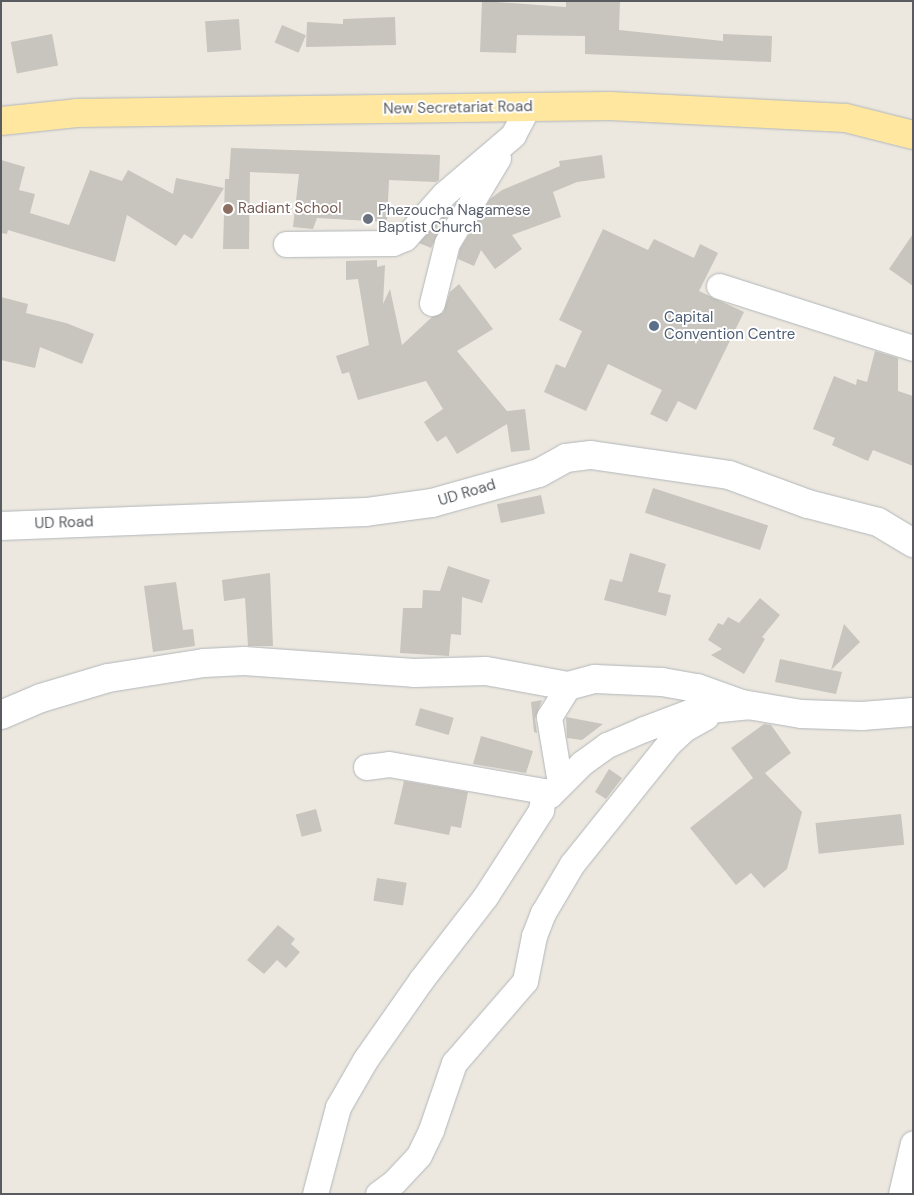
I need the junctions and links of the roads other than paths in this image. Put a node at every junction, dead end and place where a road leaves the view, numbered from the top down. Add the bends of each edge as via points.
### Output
1 (528, 107) junction
2 (1, 121) edge
3 (513, 135) junction
4 (913, 135) edge
5 (286, 244) dead end
6 (719, 286) dead end
7 (432, 303) dead end
8 (913, 348) edge
9 (1, 526) edge
10 (913, 544) edge
11 (568, 686) junction
12 (751, 706) junction
13 (720, 709) junction
14 (913, 712) edge
15 (1, 715) edge
16 (366, 766) dead end
17 (552, 787) junction
18 (913, 1143) edge
19 (315, 1194) edge
20 (378, 1194) edge
21 (901, 1194) edge

1 - 2 main road, New Secretariat Road via 77,113
1 - 3 street
1 - 4 main road, New Secretariat Road via 610,106 846,118
3 - 5 street via 444,194 405,238 393,243
3 - 7 street via 463,212 447,244
6 - 8 street
9 - 10 main road, UD Road via 366,512 432,503 539,473 566,458 591,455 729,475 808,504 878,522
11 - 12 main road via 595,679 662,682 697,688
11 - 15 main road via 486,672 414,673 244,661 204,663 108,678 41,698
11 - 17 street via 549,717
12 - 13 street
12 - 14 main road via 810,714 862,716
13 - 17 street via 689,712 607,745
13 - 20 street via 684,729 668,744 572,864 537,928 525,981 454,1063 419,1155
16 - 17 street via 388,764
17 - 19 street via 486,897 420,980 360,1068 338,1107
18 - 21 street

